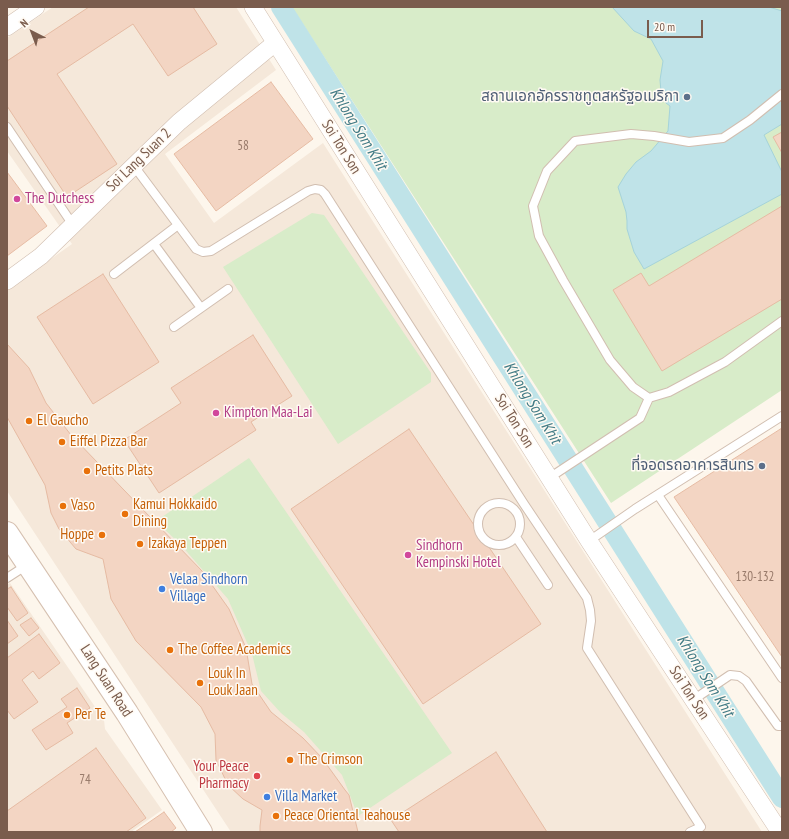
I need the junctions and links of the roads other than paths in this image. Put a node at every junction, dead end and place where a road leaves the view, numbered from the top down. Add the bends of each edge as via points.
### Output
1 (36, 7) edge
2 (253, 7) edge
3 (7, 27) edge
4 (275, 43) junction
5 (782, 94) edge
6 (7, 127) edge
7 (134, 166) junction
8 (73, 225) junction
9 (178, 225) junction
10 (154, 244) junction
11 (114, 274) dead end
12 (7, 281) edge
13 (228, 289) dead end
14 (201, 308) junction
15 (782, 321) edge
16 (174, 327) dead end
17 (649, 398) junction
18 (782, 416) edge
19 (550, 477) junction
20 (658, 495) junction
21 (524, 504) junction
22 (515, 511) junction
23 (7, 533) edge
24 (516, 537) junction
25 (589, 541) junction
26 (28, 564) junction
27 (7, 578) edge
28 (548, 585) dead end
29 (782, 678) edge
30 (700, 695) junction
31 (782, 726) edge
32 (704, 829) edge
33 (201, 832) edge
34 (690, 832) edge
35 (780, 832) edge

1 - 3 street
2 - 4 street, Soi Ton Son
4 - 7 street, Soi Lang Suan 2 via 179,122
4 - 19 street, Soi Ton Son
5 - 17 lane via 723,138 689,142 631,134 575,141 547,171 533,206 539,236 610,360 633,387
6 - 8 lane
7 - 8 street, Soi Lang Suan 2
7 - 9 lane
8 - 12 street, Soi Lang Suan 2 via 41,256
9 - 10 lane
9 - 21 lane via 196,248 203,252 211,251 308,191 321,190
10 - 11 lane
10 - 14 lane
13 - 14 lane
14 - 16 lane
15 - 17 lane via 725,362 669,392
17 - 19 lane via 640,418
18 - 20 lane
19 - 25 street, Soi Ton Son
20 - 25 lane
20 - 29 lane
21 - 22 lane
21 - 32 lane via 587,598 591,621 588,648
22 - 24 lane via 520,524
22 - 24 lane via 503,504 489,506 480,515 478,529 491,544 505,545
23 - 26 street, Lang Suan Road
24 - 28 lane
25 - 30 street, Soi Ton Son
26 - 27 lane
26 - 33 street, Lang Suan Road via 127,713
30 - 31 lane via 730,675 739,676 746,681 778,726
30 - 35 street, Soi Ton Son
32 - 34 lane

